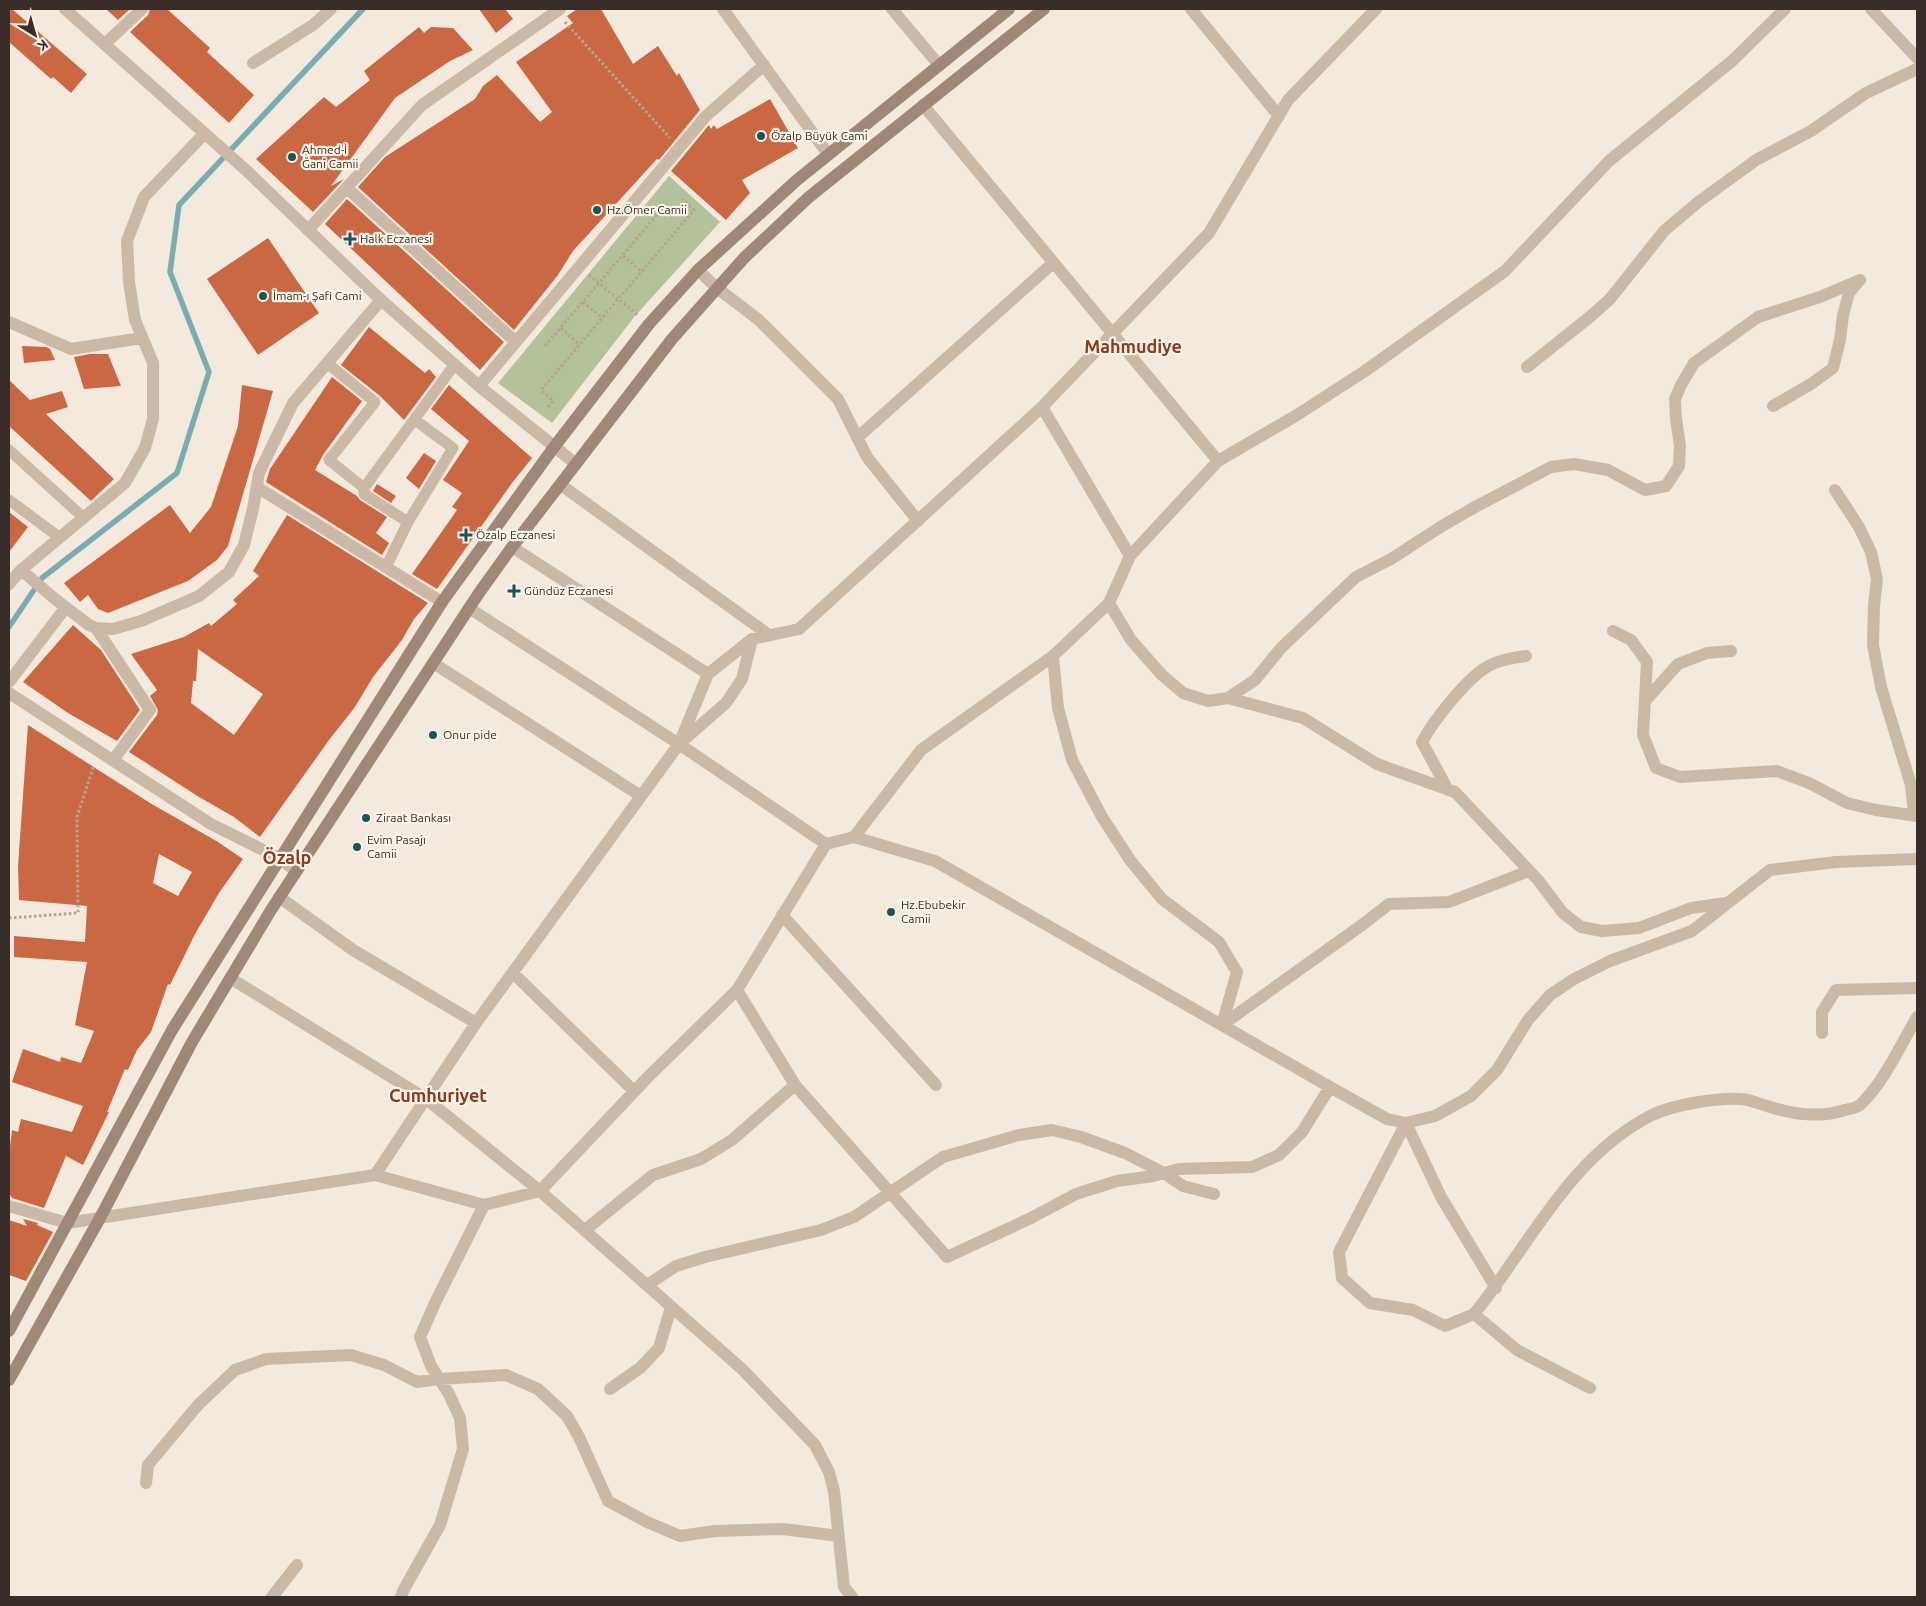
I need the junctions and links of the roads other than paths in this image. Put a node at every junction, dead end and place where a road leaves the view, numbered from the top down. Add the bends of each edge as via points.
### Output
1 (65, 9) edge
2 (142, 9) edge
3 (331, 9) edge
4 (723, 9) edge
5 (892, 9) edge
6 (1009, 9) edge
7 (1044, 9) edge
8 (1191, 9) edge
9 (1376, 9) edge
10 (1785, 9) edge
11 (1871, 9) edge
12 (558, 10) edge
13 (105, 44) junction
14 (1917, 58) edge
15 (254, 63) dead end
16 (764, 65) junction
17 (939, 65) junction
18 (1917, 69) edge
19 (923, 105) junction
20 (1279, 116) junction
21 (207, 137) junction
22 (828, 154) junction
23 (347, 188) junction
24 (308, 230) junction
25 (1053, 263) junction
26 (698, 270) junction
27 (717, 288) junction
28 (380, 300) junction
29 (9, 322) edge
30 (1113, 335) junction
31 (142, 338) junction
32 (516, 342) junction
33 (327, 363) junction
34 (455, 364) junction
35 (1527, 367) dead end
36 (479, 386) junction
37 (1773, 406) dead end
38 (1042, 407) junction
39 (415, 420) junction
40 (857, 438) junction
41 (554, 447) junction
42 (9, 450) edge
43 (1218, 461) junction
44 (576, 464) junction
45 (561, 485) junction
46 (257, 487) junction
47 (364, 488) junction
48 (1835, 490) dead end
49 (9, 500) edge
50 (84, 518) junction
51 (918, 521) junction
52 (408, 522) junction
53 (59, 537) junction
54 (512, 547) junction
55 (1130, 556) junction
56 (386, 567) junction
57 (21, 570) junction
58 (9, 584) edge
59 (442, 602) junction
60 (1109, 603) junction
61 (66, 608) junction
62 (469, 608) junction
63 (96, 628) junction
64 (1613, 631) dead end
65 (769, 635) junction
66 (752, 639) junction
67 (1731, 651) dead end
68 (1052, 656) junction
69 (1526, 656) dead end
70 (433, 663) junction
71 (708, 674) junction
72 (9, 682) edge
73 (9, 693) edge
74 (1228, 698) junction
75 (1646, 700) junction
76 (679, 744) junction
77 (114, 759) junction
78 (1448, 790) junction
79 (641, 796) junction
80 (1916, 816) edge
81 (854, 837) junction
82 (826, 844) junction
83 (279, 858) junction
84 (1917, 859) edge
85 (296, 871) junction
86 (1530, 871) junction
87 (279, 897) junction
88 (1729, 902) junction
89 (782, 916) junction
90 (513, 973) junction
91 (230, 978) junction
92 (1917, 988) edge
93 (737, 990) junction
94 (1917, 1017) edge
95 (476, 1023) junction
96 (1222, 1025) junction
97 (1822, 1033) dead end
98 (794, 1085) junction
99 (936, 1085) dead end
100 (1330, 1087) junction
101 (634, 1091) junction
102 (425, 1098) junction
103 (1406, 1123) junction
104 (1164, 1173) junction
105 (375, 1175) junction
106 (540, 1191) junction
107 (890, 1193) junction
108 (1214, 1194) dead end
109 (484, 1205) junction
110 (9, 1206) edge
111 (100, 1218) junction
112 (67, 1223) junction
113 (585, 1230) junction
114 (647, 1285) junction
115 (1496, 1288) junction
116 (671, 1307) junction
117 (1474, 1314) junction
118 (9, 1331) edge
119 (439, 1379) junction
120 (9, 1380) edge
121 (1590, 1388) dead end
122 (610, 1389) dead end
123 (146, 1483) dead end
124 (839, 1536) junction
125 (297, 1565) dead end
126 (272, 1597) edge
127 (402, 1597) edge
128 (852, 1597) edge

1 - 13 street
2 - 13 street
3 - 15 street via 314,26
4 - 16 street
5 - 17 street
6 - 17 main road
7 - 19 main road
8 - 20 street
9 - 20 street via 1288,100
10 - 43 street via 1732,61 1609,161 1505,270 1365,371
11 - 14 street
12 - 23 street via 422,105
13 - 21 street
16 - 22 street
16 - 32 street via 706,116
17 - 22 main road
18 - 35 street via 1866,93 1811,131 1756,160 1698,203 1664,231 1610,299
19 - 25 street
19 - 27 main road via 809,197
20 - 30 street via 1209,233
21 - 24 street
21 - 31 street via 144,197 127,241 129,282 135,320
22 - 26 main road
23 - 24 street
23 - 32 street
24 - 28 street
25 - 30 street
25 - 40 street
26 - 27 street
26 - 41 main road via 649,324
27 - 40 street via 759,320 838,399
27 - 44 main road via 672,339
28 - 33 street
28 - 34 street
29 - 31 street via 71,349
30 - 38 street
30 - 43 street
31 - 50 street via 153,363 153,419 145,448 125,483
32 - 36 street
33 - 46 street via 293,403 259,473
33 - 47 lane via 376,402 329,460
34 - 36 street
34 - 39 lane
36 - 41 street
37 - 74 street via 1833,368 1849,292 1860,280 1820,298 1758,317 1694,363 1675,399 1679,466 1666,486 1644,490 1608,470 1574,464 1551,467 1475,507 1356,577 1280,648 1255,680
38 - 51 street
38 - 55 street
39 - 47 lane
39 - 52 lane via 453,448
40 - 51 street via 867,457
41 - 44 street
41 - 59 main road
42 - 50 lane
43 - 55 street
44 - 45 main road
45 - 54 main road
45 - 65 street
46 - 56 street
46 - 63 street via 244,545 228,572 199,596 141,622 113,629
47 - 52 lane via 364,494
48 - 80 street via 1871,552 1877,579 1874,645 1881,687 1911,785
49 - 53 lane
50 - 53 street
51 - 65 street via 799,629
52 - 56 lane
53 - 57 street
54 - 62 main road
54 - 71 street
55 - 60 street
56 - 59 street
57 - 58 street
57 - 61 street
59 - 83 main road
60 - 68 street
60 - 74 street via 1131,640 1183,693 1208,701
61 - 63 street
61 - 72 street
62 - 70 main road
62 - 76 street
63 - 77 street via 150,710
64 - 75 street via 1631,640 1647,662
65 - 66 street
66 - 71 street
66 - 76 street via 742,679 726,703
67 - 75 street via 1707,653 1678,664
68 - 81 street via 921,750
68 - 96 street via 1058,708 1072,760 1102,817 1130,860 1162,898 1219,942 1237,972
69 - 78 street via 1506,658 1485,668 1430,727 1422,742
70 - 79 street
70 - 85 main road
71 - 76 street
73 - 77 street
74 - 78 street via 1303,718 1376,764
75 - 80 street via 1644,735 1656,768 1680,777 1777,771 1847,803
76 - 79 street
76 - 82 street
77 - 83 street via 211,824
78 - 86 street via 1455,792
79 - 90 street
81 - 82 street
81 - 96 street via 935,861
82 - 89 street
83 - 85 street
83 - 112 main road via 172,1030
84 - 88 street via 1836,862 1770,870
85 - 87 main road
86 - 88 street via 1563,913 1581,927 1602,931 1639,928 1691,908
86 - 96 street via 1449,902 1389,904
87 - 91 main road
87 - 95 street via 353,950
88 - 103 street via 1692,931 1610,961 1550,995 1528,1020 1497,1070 1471,1096 1435,1116
89 - 93 street
89 - 99 street
90 - 95 street
90 - 101 street
91 - 102 street
91 - 111 main road via 192,1042
92 - 97 street via 1836,990 1822,1012
93 - 98 street
93 - 101 street
94 - 115 street via 1878,1082 1860,1105 1829,1115 1788,1113 1742,1099 1700,1101 1653,1115 1622,1135 1582,1169 1541,1219
95 - 102 street
96 - 100 street
98 - 107 street
98 - 113 street via 732,1140 701,1159 653,1175
100 - 103 street via 1387,1119
100 - 104 street via 1302,1132 1279,1155 1252,1167 1179,1169
101 - 106 street
102 - 105 street
102 - 106 street
103 - 115 street via 1441,1197
103 - 117 street via 1339,1252 1342,1278 1370,1303 1413,1310 1445,1326
104 - 107 street via 1126,1153 1052,1130 1019,1135 943,1158
104 - 107 street via 1117,1181 1076,1194 947,1257
104 - 108 street via 1183,1186
105 - 109 street
105 - 111 street
106 - 109 street
106 - 113 street
107 - 114 street via 854,1217 821,1230 704,1257 676,1266
109 - 119 street via 420,1337
110 - 112 street
111 - 112 street
111 - 120 main road
112 - 118 main road
113 - 114 street
114 - 116 street
115 - 117 street
116 - 122 street via 659,1348 640,1368
116 - 124 street via 742,1369 815,1445 834,1491
117 - 121 street via 1517,1350
119 - 123 street via 417,1382 384,1365 351,1355 258,1361 236,1370 198,1406 148,1465
119 - 124 street via 506,1376 538,1389 567,1416 580,1437 608,1501 680,1536 715,1531 783,1529
119 - 127 street via 450,1394 460,1418 463,1449 440,1525
124 - 128 street via 844,1587
125 - 126 street

